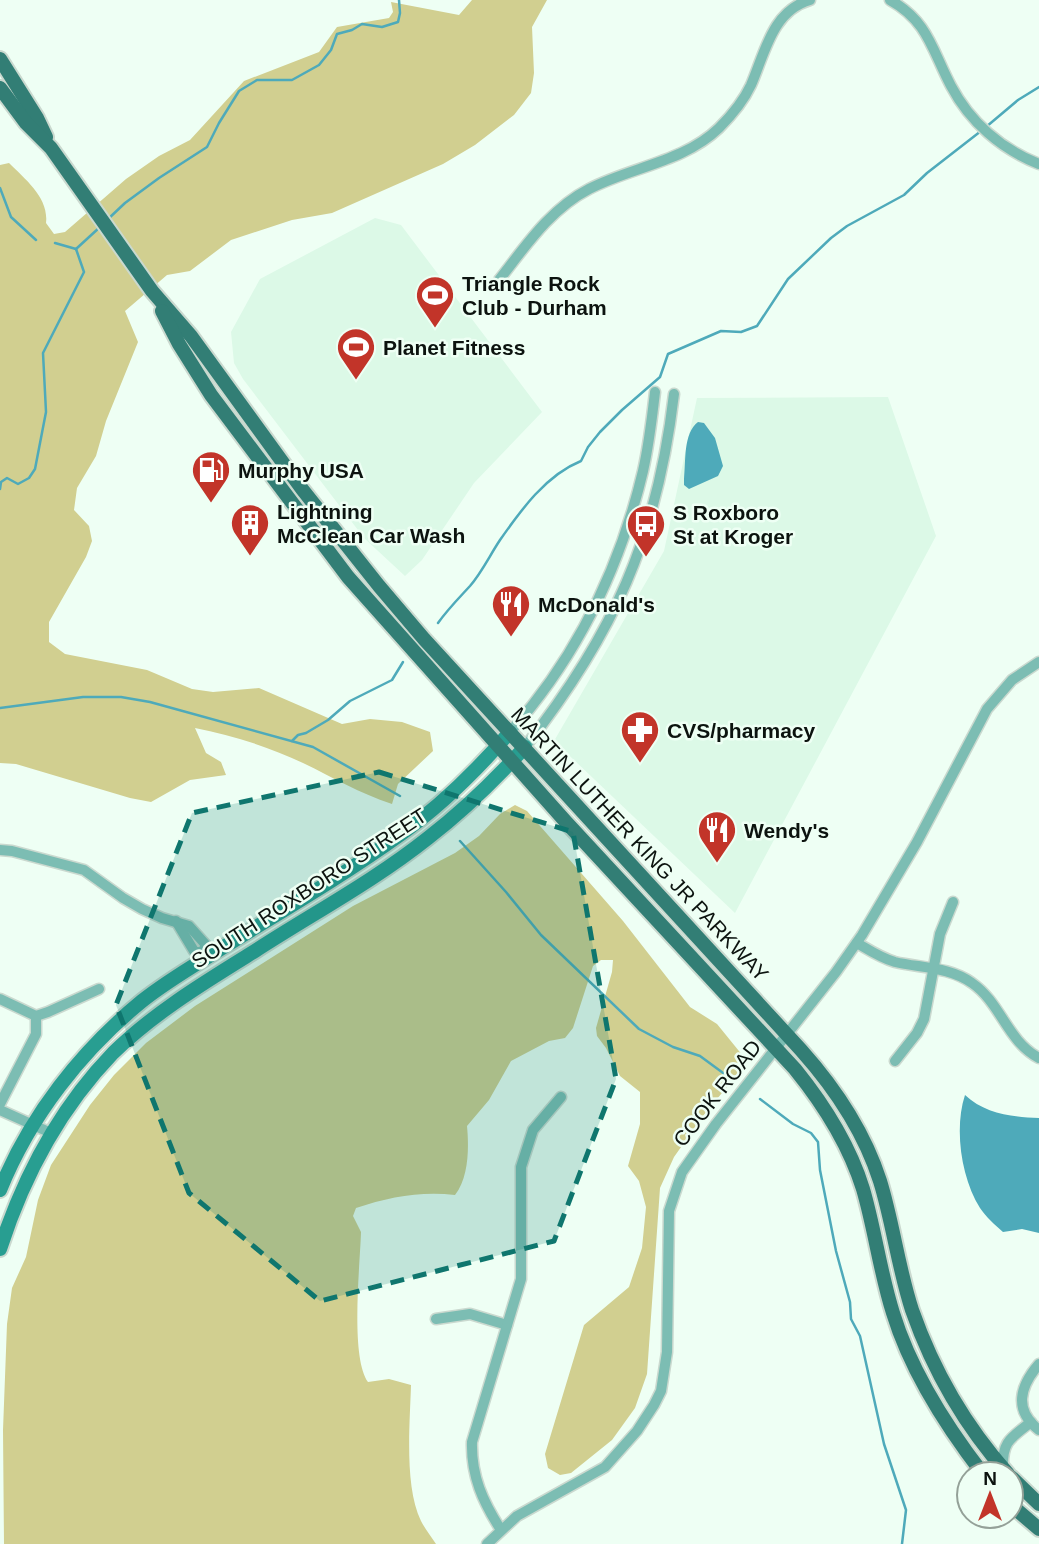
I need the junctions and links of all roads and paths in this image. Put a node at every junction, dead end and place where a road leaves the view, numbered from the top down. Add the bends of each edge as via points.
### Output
1 (810, 0) edge
2 (890, 0) edge
3 (0, 59) edge
4 (0, 88) edge
5 (51, 148) junction
6 (1039, 164) edge
7 (499, 280) dead end
8 (152, 291) junction
9 (656, 392) dead end
10 (674, 394) dead end
11 (1039, 662) edge
12 (510, 732) junction
13 (498, 746) junction
14 (525, 747) junction
15 (512, 762) junction
16 (0, 850) edge
17 (953, 902) dead end
18 (857, 943) junction
19 (204, 955) junction
20 (934, 968) junction
21 (99, 989) dead end
22 (0, 999) edge
23 (36, 1016) junction
24 (787, 1035) junction
25 (776, 1049) junction
26 (1039, 1058) edge
27 (895, 1061) dead end
28 (561, 1097) dead end
29 (0, 1104) edge
30 (0, 1110) edge
31 (33, 1125) junction
32 (51, 1133) junction
33 (0, 1190) edge
34 (0, 1249) edge
35 (436, 1319) dead end
36 (507, 1325) junction
37 (1039, 1364) edge
38 (1035, 1426) edge
39 (980, 1438) junction
40 (1008, 1440) junction
41 (973, 1460) edge
42 (997, 1460) edge
43 (1004, 1460) edge
44 (1025, 1490) edge
45 (1039, 1504) edge
46 (1025, 1517) edge
47 (1039, 1529) edge
48 (501, 1530) junction
49 (486, 1544) edge

1 - 7 street via 777,24 746,94 716,131 683,152 582,192 544,223
2 - 6 street via 916,19 953,89 978,124
3 - 5 main road, MARTIN LUTHER KING JR PARKWAY
4 - 5 main road, MARTIN LUTHER KING JR PARKWAY
5 - 8 main road, MARTIN LUTHER KING JR PARKWAY
8 - 12 main road, MARTIN LUTHER KING JR PARKWAY via 191,336 342,541
8 - 13 main road, MARTIN LUTHER KING JR PARKWAY via 178,344 314,535
9 - 12 street, SOUTH ROXBORO STREET via 632,514 600,597 551,681
10 - 14 street, SOUTH ROXBORO STREET via 654,508 628,582 578,677
11 - 18 street, COOK ROAD via 1012,680 988,709
12 - 13 street, SOUTH ROXBORO STREET
12 - 14 main road, MARTIN LUTHER KING JR PARKWAY
13 - 15 main road, MARTIN LUTHER KING JR PARKWAY
13 - 19 street, SOUTH ROXBORO STREET via 454,791 400,835
14 - 15 street, SOUTH ROXBORO STREET
14 - 24 main road, MARTIN LUTHER KING JR PARKWAY
15 - 25 main road, MARTIN LUTHER KING JR PARKWAY
15 - 32 street, SOUTH ROXBORO STREET via 426,840 154,1017 114,1052
16 - 19 street via 85,870 123,898 176,921 194,951
17 - 20 street via 940,934
18 - 20 street via 889,960
18 - 24 street, COOK ROAD
19 - 31 street, SOUTH ROXBORO STREET via 145,999 86,1054
20 - 26 street via 975,984 1016,1041
20 - 27 street via 922,1026
21 - 23 street
22 - 23 street
23 - 29 street via 36,1034
24 - 25 street, COOK ROAD
24 - 39 main road, MARTIN LUTHER KING JR PARKWAY via 835,1092 869,1152 920,1331 949,1391
25 - 41 main road, MARTIN LUTHER KING JR PARKWAY via 815,1094 843,1139 863,1191 893,1315 909,1355 943,1419
25 - 48 street, COOK ROAD via 688,1163 671,1199 667,1352 654,1405 605,1467
28 - 36 street via 533,1130 522,1167 521,1279
30 - 31 street
31 - 32 street
31 - 33 street, SOUTH ROXBORO STREET
32 - 34 street, SOUTH ROXBORO STREET via 22,1187
35 - 36 street via 470,1314
36 - 48 street via 472,1442 471,1462 479,1492
37 - 38 street via 1027,1378 1022,1397 1023,1408
38 - 40 street
39 - 40 street
39 - 42 main road, MARTIN LUTHER KING JR PARKWAY
40 - 43 street
44 - 45 main road, MARTIN LUTHER KING JR PARKWAY
46 - 47 main road
48 - 49 street, COOK ROAD

